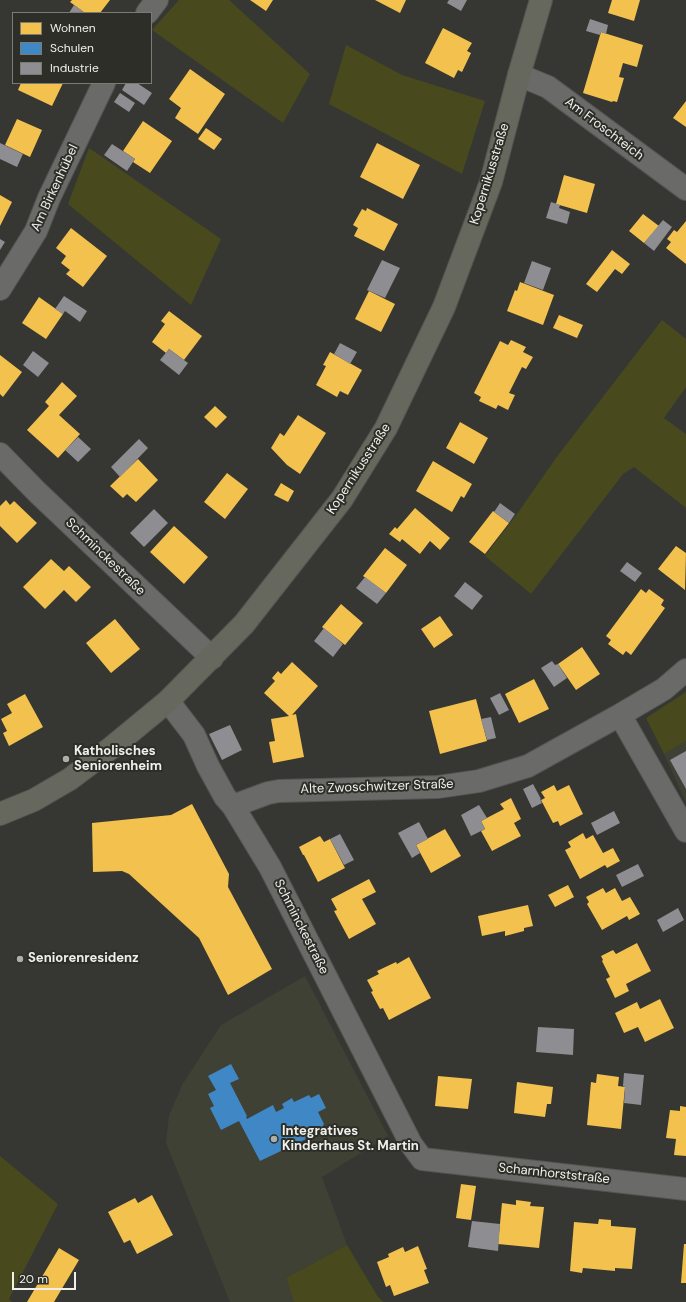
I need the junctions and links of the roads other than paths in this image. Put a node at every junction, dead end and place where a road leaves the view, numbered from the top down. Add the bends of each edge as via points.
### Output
1 (157, 0) edge
2 (541, 0) edge
3 (149, 12) edge
4 (519, 75) junction
5 (104, 84) edge
6 (686, 189) edge
7 (0, 289) edge
8 (0, 454) edge
9 (212, 658) junction
10 (686, 670) edge
11 (168, 701) junction
12 (620, 716) junction
13 (233, 806) junction
14 (0, 814) edge
15 (686, 831) edge
16 (422, 1159) joint
17 (686, 1189) edge

1 - 3 street
2 - 4 street, Kopernikusstraße
4 - 6 street, Am Froschteich via 548,87
4 - 9 street, Kopernikusstraße via 491,182 444,307 386,428 342,499 244,624
5 - 7 street, Am Birkenhübel via 36,231
8 - 9 street, Schminckestraße
9 - 11 street, Kopernikusstraße
10 - 12 street, Alte Zwoschwitzer Straße via 664,689
11 - 13 street, Schminckestraße via 194,735 225,797
11 - 14 street, Kopernikusstraße via 70,778 34,800
12 - 13 street, Alte Zwoschwitzer Straße via 528,766 479,781 438,787 279,791
12 - 15 street
13 - 16 street, Schminckestraße via 270,867 411,1144
16 - 17 street, Scharnhorststraße

